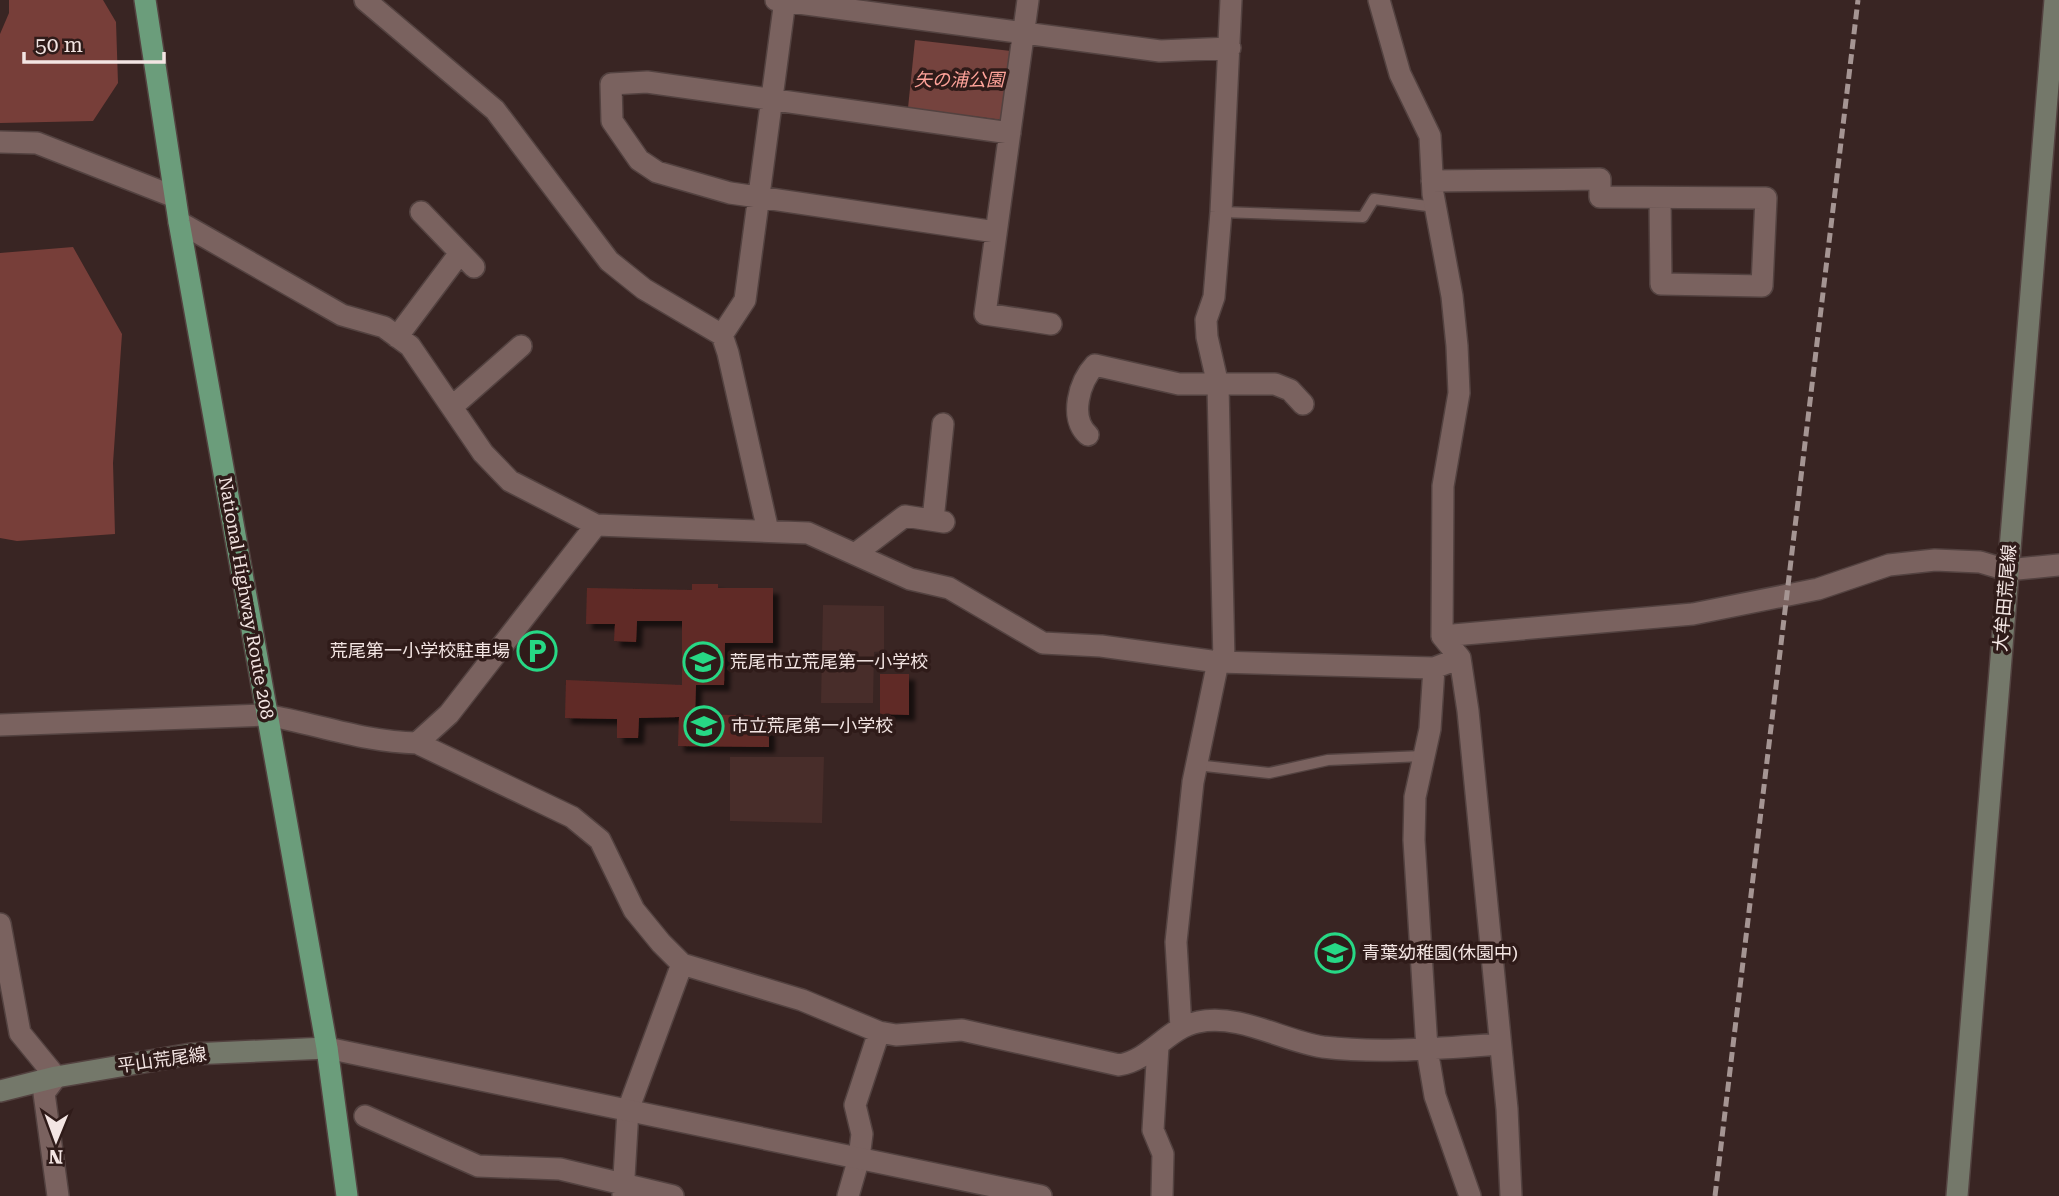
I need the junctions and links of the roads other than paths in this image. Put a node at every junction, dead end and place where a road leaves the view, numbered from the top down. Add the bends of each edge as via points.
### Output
1 (145, 0) edge
2 (782, 0) edge
3 (1028, 0) edge
4 (1231, 0) edge
5 (1379, 0) edge
6 (2055, 0) edge
7 (370, 2) edge
8 (1023, 33) junction
9 (1230, 48) junction
10 (771, 99) junction
11 (1010, 133) junction
12 (0, 142) edge
13 (1433, 181) junction
14 (175, 197) junction
15 (758, 197) junction
16 (1660, 198) junction
17 (1436, 207) junction
18 (421, 212) dead end
19 (1221, 212) junction
20 (179, 222) junction
21 (996, 232) junction
22 (1051, 324) dead end
23 (722, 335) junction
24 (397, 337) junction
25 (521, 346) dead end
26 (1218, 385) junction
27 (1303, 404) dead end
28 (453, 406) junction
29 (943, 424) dead end
30 (1088, 435) dead end
31 (596, 525) junction
32 (768, 531) junction
33 (855, 554) junction
34 (2059, 565) edge
35 (2007, 570) junction
36 (1442, 636) junction
37 (1461, 658) junction
38 (1221, 662) junction
39 (1434, 668) junction
40 (266, 715) junction
41 (0, 725) edge
42 (416, 743) junction
43 (1423, 756) junction
44 (1196, 765) junction
45 (0, 923) edge
46 (682, 964) junction
47 (1181, 1028) junction
48 (880, 1032) junction
49 (1500, 1044) junction
50 (1158, 1046) junction
51 (327, 1048) junction
52 (1427, 1049) junction
53 (56, 1077) junction
54 (0, 1091) edge
55 (628, 1110) junction
56 (365, 1116) dead end
57 (859, 1158) junction
58 (622, 1189) edge
59 (58, 1196) edge
60 (347, 1196) edge
61 (673, 1196) edge
62 (848, 1196) edge
63 (1041, 1196) edge
64 (1162, 1196) edge
65 (1471, 1196) edge
66 (1511, 1196) edge
67 (1958, 1196) edge

1 - 14 highway, National Highway Route 208
2 - 8 street
2 - 10 street
3 - 8 street
4 - 9 street
5 - 13 street via 1400,74 1430,136
6 - 35 main road, 大牟田荒尾線
7 - 23 street via 495,110 609,261 644,289
8 - 9 street via 1160,51
8 - 11 street
9 - 19 street
10 - 11 street
10 - 15 street
10 - 15 street via 647,82 611,84 612,121 639,160 657,172
11 - 21 street
12 - 14 street via 37,143
13 - 16 street via 1600,179 1601,197
13 - 17 street
14 - 20 highway, National Highway Route 208
15 - 21 street
15 - 23 street via 745,300
16 - 16 street via 1661,284 1762,286 1766,198
17 - 19 lane via 1374,199 1363,217
17 - 36 street via 1452,296 1458,393 1443,486
18 - 24 street via 467,260
19 - 26 street via 1214,297 1206,320
20 - 24 street via 342,315 384,327
20 - 40 highway, National Highway Route 208
21 - 22 street via 985,314
23 - 32 street
24 - 28 street via 410,346
25 - 28 street
26 - 27 street via 1275,384 1290,390
26 - 30 street via 1179,384 1095,365 1086,375 1076,415
26 - 38 street
28 - 31 street via 483,453 510,481
29 - 33 street via 939,521 905,516
31 - 32 street
31 - 42 street via 449,714
32 - 33 street via 808,533
33 - 38 street via 910,579 949,588 1043,643
34 - 35 street
35 - 36 street via 1980,562 1935,560 1889,565 1818,589 1693,614
35 - 67 main road, 大牟田荒尾線
36 - 37 street
37 - 39 street
37 - 49 street
38 - 39 street
38 - 44 street
39 - 43 street via 1430,729
40 - 41 street
40 - 42 street via 359,739
40 - 51 highway, National Highway Route 208
42 - 46 street via 572,817 600,840 635,910
43 - 44 lane via 1328,760 1269,773
43 - 52 street via 1415,797 1414,840
44 - 47 street via 1176,942
45 - 53 street via 20,1032
46 - 48 street via 802,1000
46 - 55 street
47 - 50 street
47 - 52 street via 1199,1021 1232,1022 1320,1046 1365,1051
48 - 50 street via 962,1030 1119,1065 1137,1062
48 - 57 street via 855,1105 862,1134
49 - 52 street
49 - 66 street
50 - 64 street via 1153,1130 1163,1154
51 - 53 main road, 平山荒尾線 via 191,1054
51 - 55 street
51 - 60 highway, National Highway Route 208
52 - 65 street via 1435,1096
53 - 54 main road, 平山荒尾線
53 - 59 street via 44,1093
55 - 57 street
55 - 58 street
56 - 58 street via 478,1166 560,1169
57 - 62 street
57 - 63 street
58 - 61 street

